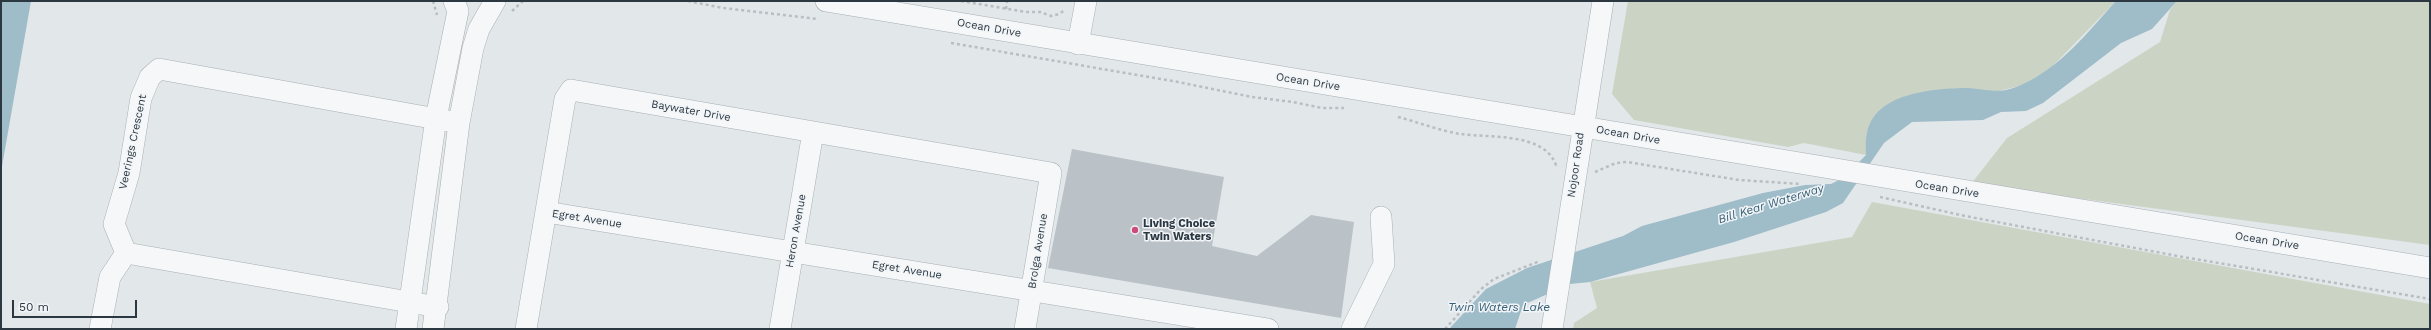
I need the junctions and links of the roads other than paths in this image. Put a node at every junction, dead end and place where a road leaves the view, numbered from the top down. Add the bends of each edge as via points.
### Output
1 (454, 1) edge
2 (495, 1) edge
3 (1603, 1) edge
4 (1085, 6) edge
5 (916, 8) edge
6 (826, 10) edge
7 (1078, 44) junction
8 (436, 118) junction
9 (459, 123) junction
10 (1582, 128) junction
11 (813, 132) junction
12 (1051, 173) joint
13 (546, 212) junction
14 (1381, 217) dead end
15 (793, 252) junction
16 (126, 253) junction
17 (2430, 268) edge
18 (1032, 291) junction
19 (411, 302) junction
20 (438, 307) junction
21 (100, 329) edge
22 (406, 329) edge
23 (433, 329) edge
24 (526, 329) edge
25 (780, 329) edge
26 (1025, 329) edge
27 (1268, 329) edge
28 (1352, 329) edge
29 (1552, 329) edge

1 - 8 street via 458,11
2 - 9 street via 479,29 473,48
3 - 10 street, Nojoor Road
4 - 7 street
5 - 6 street, Ocean Drive
5 - 7 street, Ocean Drive
7 - 10 street, Ocean Drive
8 - 9 street, Veerings Crescent
8 - 16 street, Veerings Crescent via 159,69 150,77 141,98 129,172 114,224
8 - 19 street
9 - 20 street
10 - 17 street, Ocean Drive
10 - 29 street, Nojoor Road
11 - 12 street, Baywater Drive
11 - 13 street, Baywater Drive via 571,90 565,99
11 - 15 street, Heron Avenue
12 - 18 street, Brolga Avenue
13 - 15 street, Egret Avenue
13 - 24 street, Baywater Drive
14 - 28 street via 1384,264
15 - 18 street, Egret Avenue
15 - 25 street, Heron Avenue
16 - 19 street
16 - 21 street via 110,277
18 - 26 street, Brolga Avenue
18 - 27 street, Egret Avenue
19 - 20 street
19 - 22 street
20 - 23 street

